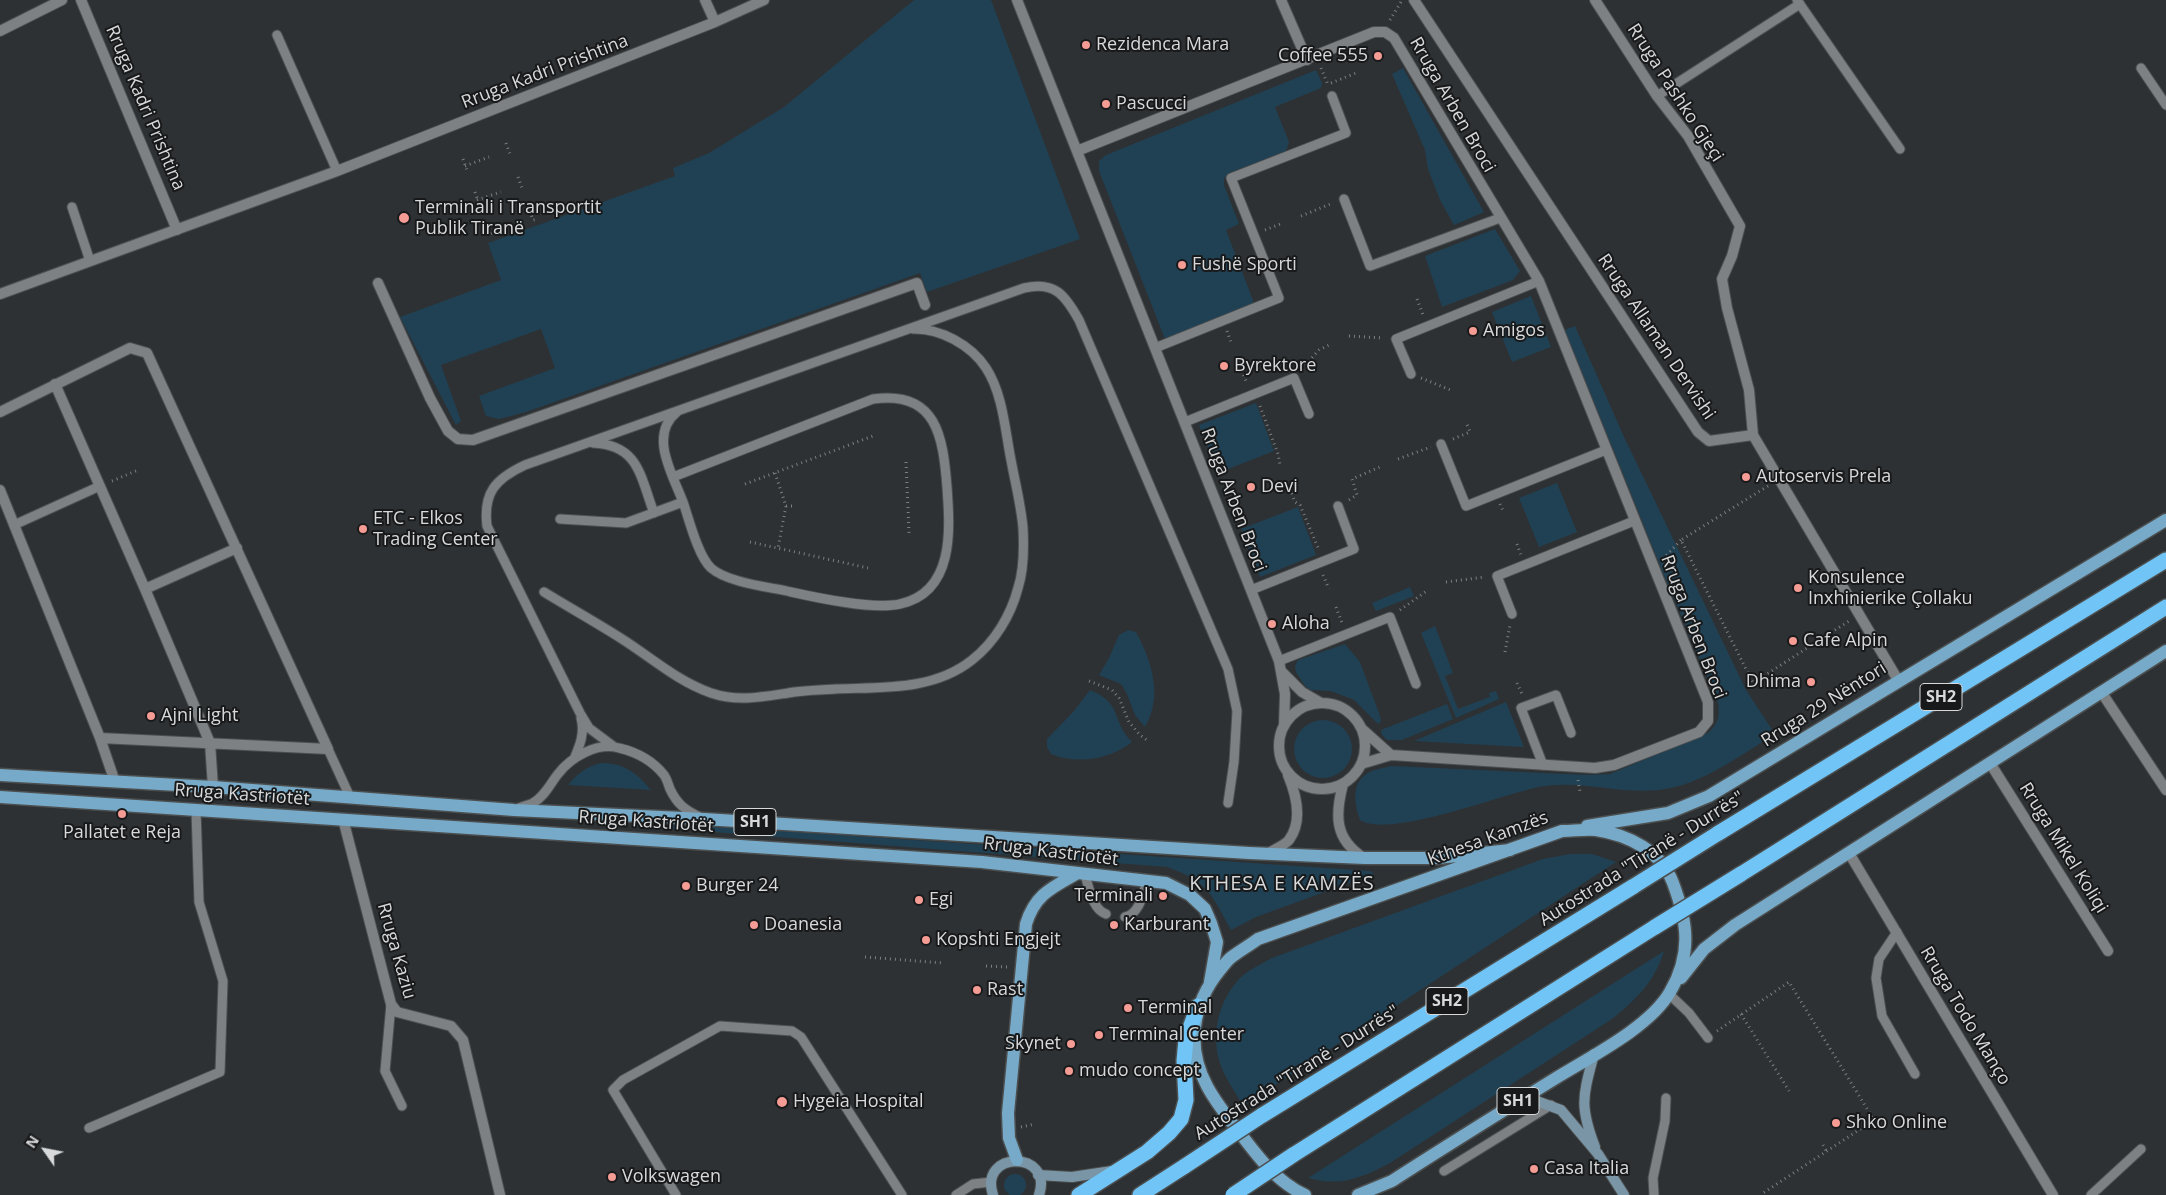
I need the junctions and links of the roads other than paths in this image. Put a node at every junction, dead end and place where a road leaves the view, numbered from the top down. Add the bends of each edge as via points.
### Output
1 (62, 0) edge
2 (81, 0) edge
3 (705, 0) edge
4 (764, 0) edge
5 (1017, 0) edge
6 (1282, 0) edge
7 (1414, 0) edge
8 (1595, 0) edge
9 (1798, 2) edge
10 (715, 22) junction
11 (0, 31) edge
12 (277, 34) dead end
13 (1307, 60) junction
14 (2141, 68) dead end
15 (1332, 96) dead end
16 (1657, 96) junction
17 (2166, 105) edge
18 (1900, 149) dead end
19 (1077, 151) junction
20 (337, 171) junction
21 (1344, 199) road end
22 (72, 207) dead end
23 (1500, 218) junction
24 (178, 230) junction
25 (90, 261) junction
26 (1539, 281) junction
27 (378, 283) dead end
28 (0, 294) edge
29 (925, 305) dead end
30 (908, 329) junction
31 (1155, 348) junction
32 (1411, 374) road end
33 (55, 384) junction
34 (683, 408) junction
35 (0, 412) edge
36 (1309, 414) dead end
37 (1184, 422) junction
38 (1753, 435) junction
39 (587, 443) junction
40 (1441, 444) dead end
41 (1606, 450) junction
42 (673, 476) junction
43 (100, 486) junction
44 (0, 490) edge
45 (683, 502) junction
46 (1338, 506) road end
47 (654, 513) junction
48 (560, 519) dead end
49 (2166, 520) edge
50 (1634, 521) junction
51 (14, 525) junction
52 (238, 548) junction
53 (2166, 560) edge
54 (145, 589) junction
55 (1251, 590) junction
56 (544, 592) dead end
57 (2166, 608) edge
58 (1512, 614) road end
59 (2166, 651) edge
60 (1280, 666) junction
61 (1898, 680) junction
62 (1416, 684) dead end
63 (2102, 693) junction
64 (1321, 703) junction
65 (580, 713) junction
66 (1284, 726) junction
67 (1360, 728) junction
68 (1570, 733) dead end
69 (100, 738) junction
70 (210, 743) junction
71 (613, 746) junction
72 (328, 749) junction
73 (1390, 755) junction
74 (574, 759) junction
75 (1990, 763) junction
76 (1361, 764) junction
77 (1543, 765) junction
78 (1288, 773) junction
79 (0, 775) edge
80 (115, 782) junction
81 (1343, 784) junction
82 (212, 787) junction
83 (2166, 790) edge
84 (0, 797) edge
85 (350, 797) junction
86 (1228, 803) dead end
87 (196, 810) junction
88 (514, 810) junction
89 (343, 819) junction
90 (704, 819) junction
91 (1562, 831) junction
92 (1510, 850) junction
93 (1269, 853) junction
94 (1849, 853) junction
95 (1365, 858) junction
96 (1080, 874) junction
97 (1147, 880) junction
98 (1106, 914) dead end
99 (1125, 917) dead end
100 (1897, 932) junction
101 (2108, 951) dead end
102 (1210, 982) junction
103 (1669, 994) junction
104 (391, 1004) junction
105 (1198, 1006) junction
106 (1708, 1038) road end
107 (1594, 1054) junction
108 (1915, 1074) dead end
109 (1526, 1097) junction
110 (1666, 1098) dead end
111 (1550, 1105) junction
112 (402, 1106) dead end
113 (89, 1128) dead end
114 (2141, 1150) dead end
115 (1598, 1154) junction
116 (1016, 1160) junction
117 (1118, 1170) junction
118 (1444, 1171) dead end
119 (1038, 1175) junction
120 (991, 1182) junction
121 (500, 1195) edge
122 (676, 1195) edge
123 (902, 1195) edge
124 (956, 1195) edge
125 (993, 1195) edge
126 (1039, 1195) edge
127 (1079, 1195) edge
128 (1140, 1195) edge
129 (1233, 1195) edge
130 (1305, 1195) edge
131 (1358, 1195) edge
132 (1624, 1195) edge
133 (1654, 1195) edge
134 (2053, 1195) edge
135 (2091, 1195) edge

1 - 11 street
2 - 24 street, Rruga Kadri Prishtina
3 - 10 street
4 - 10 street, Rruga Kadri Prishtina
5 - 19 street, Rruga Arben Broci
6 - 13 street
7 - 38 street, Rruga Allaman Dervishi via 1698,432 1709,441
8 - 16 street, Rruga Pashko Gjeçi
9 - 16 lane
9 - 18 lane
10 - 20 street, Rruga Kadri Prishtina
12 - 20 lane
13 - 19 street, Rruga Arben Broci
13 - 23 street, Rruga Arben Broci via 1374,32 1385,32 1394,38
14 - 17 lane
15 - 31 lane via 1346,133 1232,178 1279,298
16 - 38 street, Rruga Pashko Gjeçi via 1688,136 1740,226 1722,279 1749,390
19 - 31 street, Rruga Arben Broci
20 - 24 street, Rruga Kadri Prishtina
21 - 23 lane via 1370,266
22 - 25 lane
23 - 26 street, Rruga Arben Broci
24 - 25 street, Rruga Kadri Prishtina
25 - 28 street, Rruga Kadri Prishtina
26 - 32 lane via 1396,339
26 - 41 street, Rruga Arben Broci
27 - 29 street via 430,398 448,430 458,440 473,440 917,283
30 - 34 lane
30 - 56 lane via 932,331 949,337 987,368 996,388 1012,465 1023,529 1019,586 1002,626 972,661 930,682 907,686 789,692 760,698 712,694 672,674 624,640
30 - 86 lane via 1038,285 1052,288 1071,306 1228,669 1237,711
31 - 37 street, Rruga Arben Broci
33 - 35 street
33 - 43 street, Rruga Kastriotët
33 - 52 street via 130,348 147,353
34 - 39 lane
34 - 42 lane via 670,418 662,440
36 - 37 lane, Rruga Arben Broci via 1294,378
37 - 55 street, Rruga Arben Broci
38 - 61 street
39 - 47 lane via 614,446 626,452 636,464
39 - 65 lane via 525,465 502,477 488,499 485,514 486,526
40 - 41 lane via 1466,506
41 - 50 street, Rruga Arben Broci
42 - 45 lane
42 - 45 lane via 873,399 908,400 930,418 944,449 950,529 948,546 936,579 925,592 912,600 887,606 810,596 741,581 711,568 703,556
43 - 51 lane
43 - 54 street, Rruga Kastriotët
44 - 51 street
45 - 47 lane
46 - 55 lane, Rruga Arben Broci via 1354,549
47 - 48 lane via 626,523
49 - 61 main road, Rruga 29 Nëntori
50 - 58 lane via 1497,576
50 - 77 street, Rruga Arben Broci via 1708,702 1708,721 1699,732 1614,765 1595,768
51 - 69 street
52 - 54 street
52 - 72 street
53 - 128 highway, Autostrada "Tiranë - Durrës" / SH2, bridge via 1261,1116
54 - 70 street, Rruga Kastriotët
55 - 60 street, Rruga Arben Broci
57 - 129 highway, SH2, bridge
59 - 63 main road
60 - 62 lane via 1390,617
60 - 64 street, Rruga Arben Broci via 1302,692
60 - 66 street, Rruga Arben Broci via 1285,694
61 - 91 main road, Rruga 29 Nëntori via 1709,796 1668,812
63 - 75 main road
63 - 83 street
64 - 66 street via 1306,706
64 - 67 street, Rruga Arben Broci via 1344,710 1354,717
65 - 71 lane via 589,728
65 - 74 lane via 583,727
66 - 78 street, Rruga Arben Broci via 1279,750 1281,762
67 - 73 street, Rruga Arben Broci
67 - 76 street via 1364,739
68 - 77 lane via 1556,694 1521,708
69 - 70 street
69 - 80 street
70 - 72 street
70 - 82 street, Rruga Kastriotët
71 - 74 lane via 593,749
71 - 90 lane via 632,751 649,761 664,776 675,800 685,810
72 - 85 lane
73 - 76 street, Rruga Arben Broci
73 - 77 street, Rruga Arben Broci
74 - 88 lane via 559,772 546,792
75 - 94 main road
75 - 101 street, Rruga Mikel Koliqi
76 - 81 street
78 - 81 street via 1308,787 1332,788
78 - 93 street, Rruga Arben Broci via 1296,796 1296,824 1289,841
79 - 80 main road, Rruga Kastriotët / SH1
80 - 82 main road, Rruga Kastriotët / SH1
81 - 95 street via 1338,801 1342,839 1351,850
82 - 85 main road, Rruga Kastriotët / SH1
84 - 87 main road, Rruga Kastriotët / SH1
85 - 88 main road, Rruga Kastriotët / SH1
87 - 89 main road, Rruga Kastriotët / SH1
87 - 113 lane via 199,902 223,981 220,1072
88 - 90 main road, Rruga Kastriotët / SH1
89 - 96 main road, Rruga Kastriotët / SH1 via 982,862
89 - 104 street, Rruga Kaziu
90 - 93 main road, Rruga Kastriotët / SH1
91 - 92 main road, Kthesa Kamzës / SH1
91 - 103 main road, Kthesa Kamzës / SH1 via 1596,830 1634,841 1660,861 1672,879 1686,926 1684,959
92 - 95 main road, Rruga Kastriotët / SH1 via 1438,858
92 - 102 main road, Kthesa Kamzës / SH1 via 1258,939 1231,957
93 - 95 main road, Rruga Kastriotët / SH1
94 - 100 street, Rruga Todo Manço
94 - 103 main road via 1719,936 1704,949
96 - 97 main road, Rruga Kastriotët / SH1
96 - 98 lane via 1095,904
96 - 116 main road via 1046,890 1030,911 1023,939 1008,1113 1009,1138
97 - 99 lane via 1136,910
97 - 102 main road, Rruga Kastriotët / SH1 via 1166,883 1190,894 1205,909 1218,942
100 - 108 lane via 1880,959 1876,978 1882,1016
100 - 134 street, Rruga Todo Manço
102 - 105 main road, Kthesa Kamzës / SH1
103 - 106 lane
103 - 107 main road, Kthesa Kamzës / SH1 via 1645,1020
104 - 112 lane via 385,1071
104 - 121 street, Rruga Kaziu via 397,1012 451,1026 463,1040
105 - 117 highway via 1186,1039 1186,1100 1181,1119 1156,1145
105 - 130 main road, Kthesa Kamzës / SH1 via 1194,1032 1200,1070 1207,1087 1272,1172 1286,1185
107 - 109 main road, Kthesa Kamzës / SH1
107 - 115 main road via 1583,1103
109 - 111 main road
109 - 131 main road, Kthesa Kamzës / SH1 via 1392,1181
110 - 133 lane via 1665,1121 1653,1178
111 - 115 main road via 1561,1110
111 - 118 lane
114 - 135 lane
115 - 132 main road
116 - 119 main road via 1030,1165
116 - 120 main road via 999,1167
117 - 119 main road via 1072,1176
117 - 127 highway
119 - 126 main road via 1041,1184
120 - 124 lane via 973,1184
120 - 125 main road
122 - 123 lane via 613,1090 623,1080 720,1026 792,1031 801,1037

